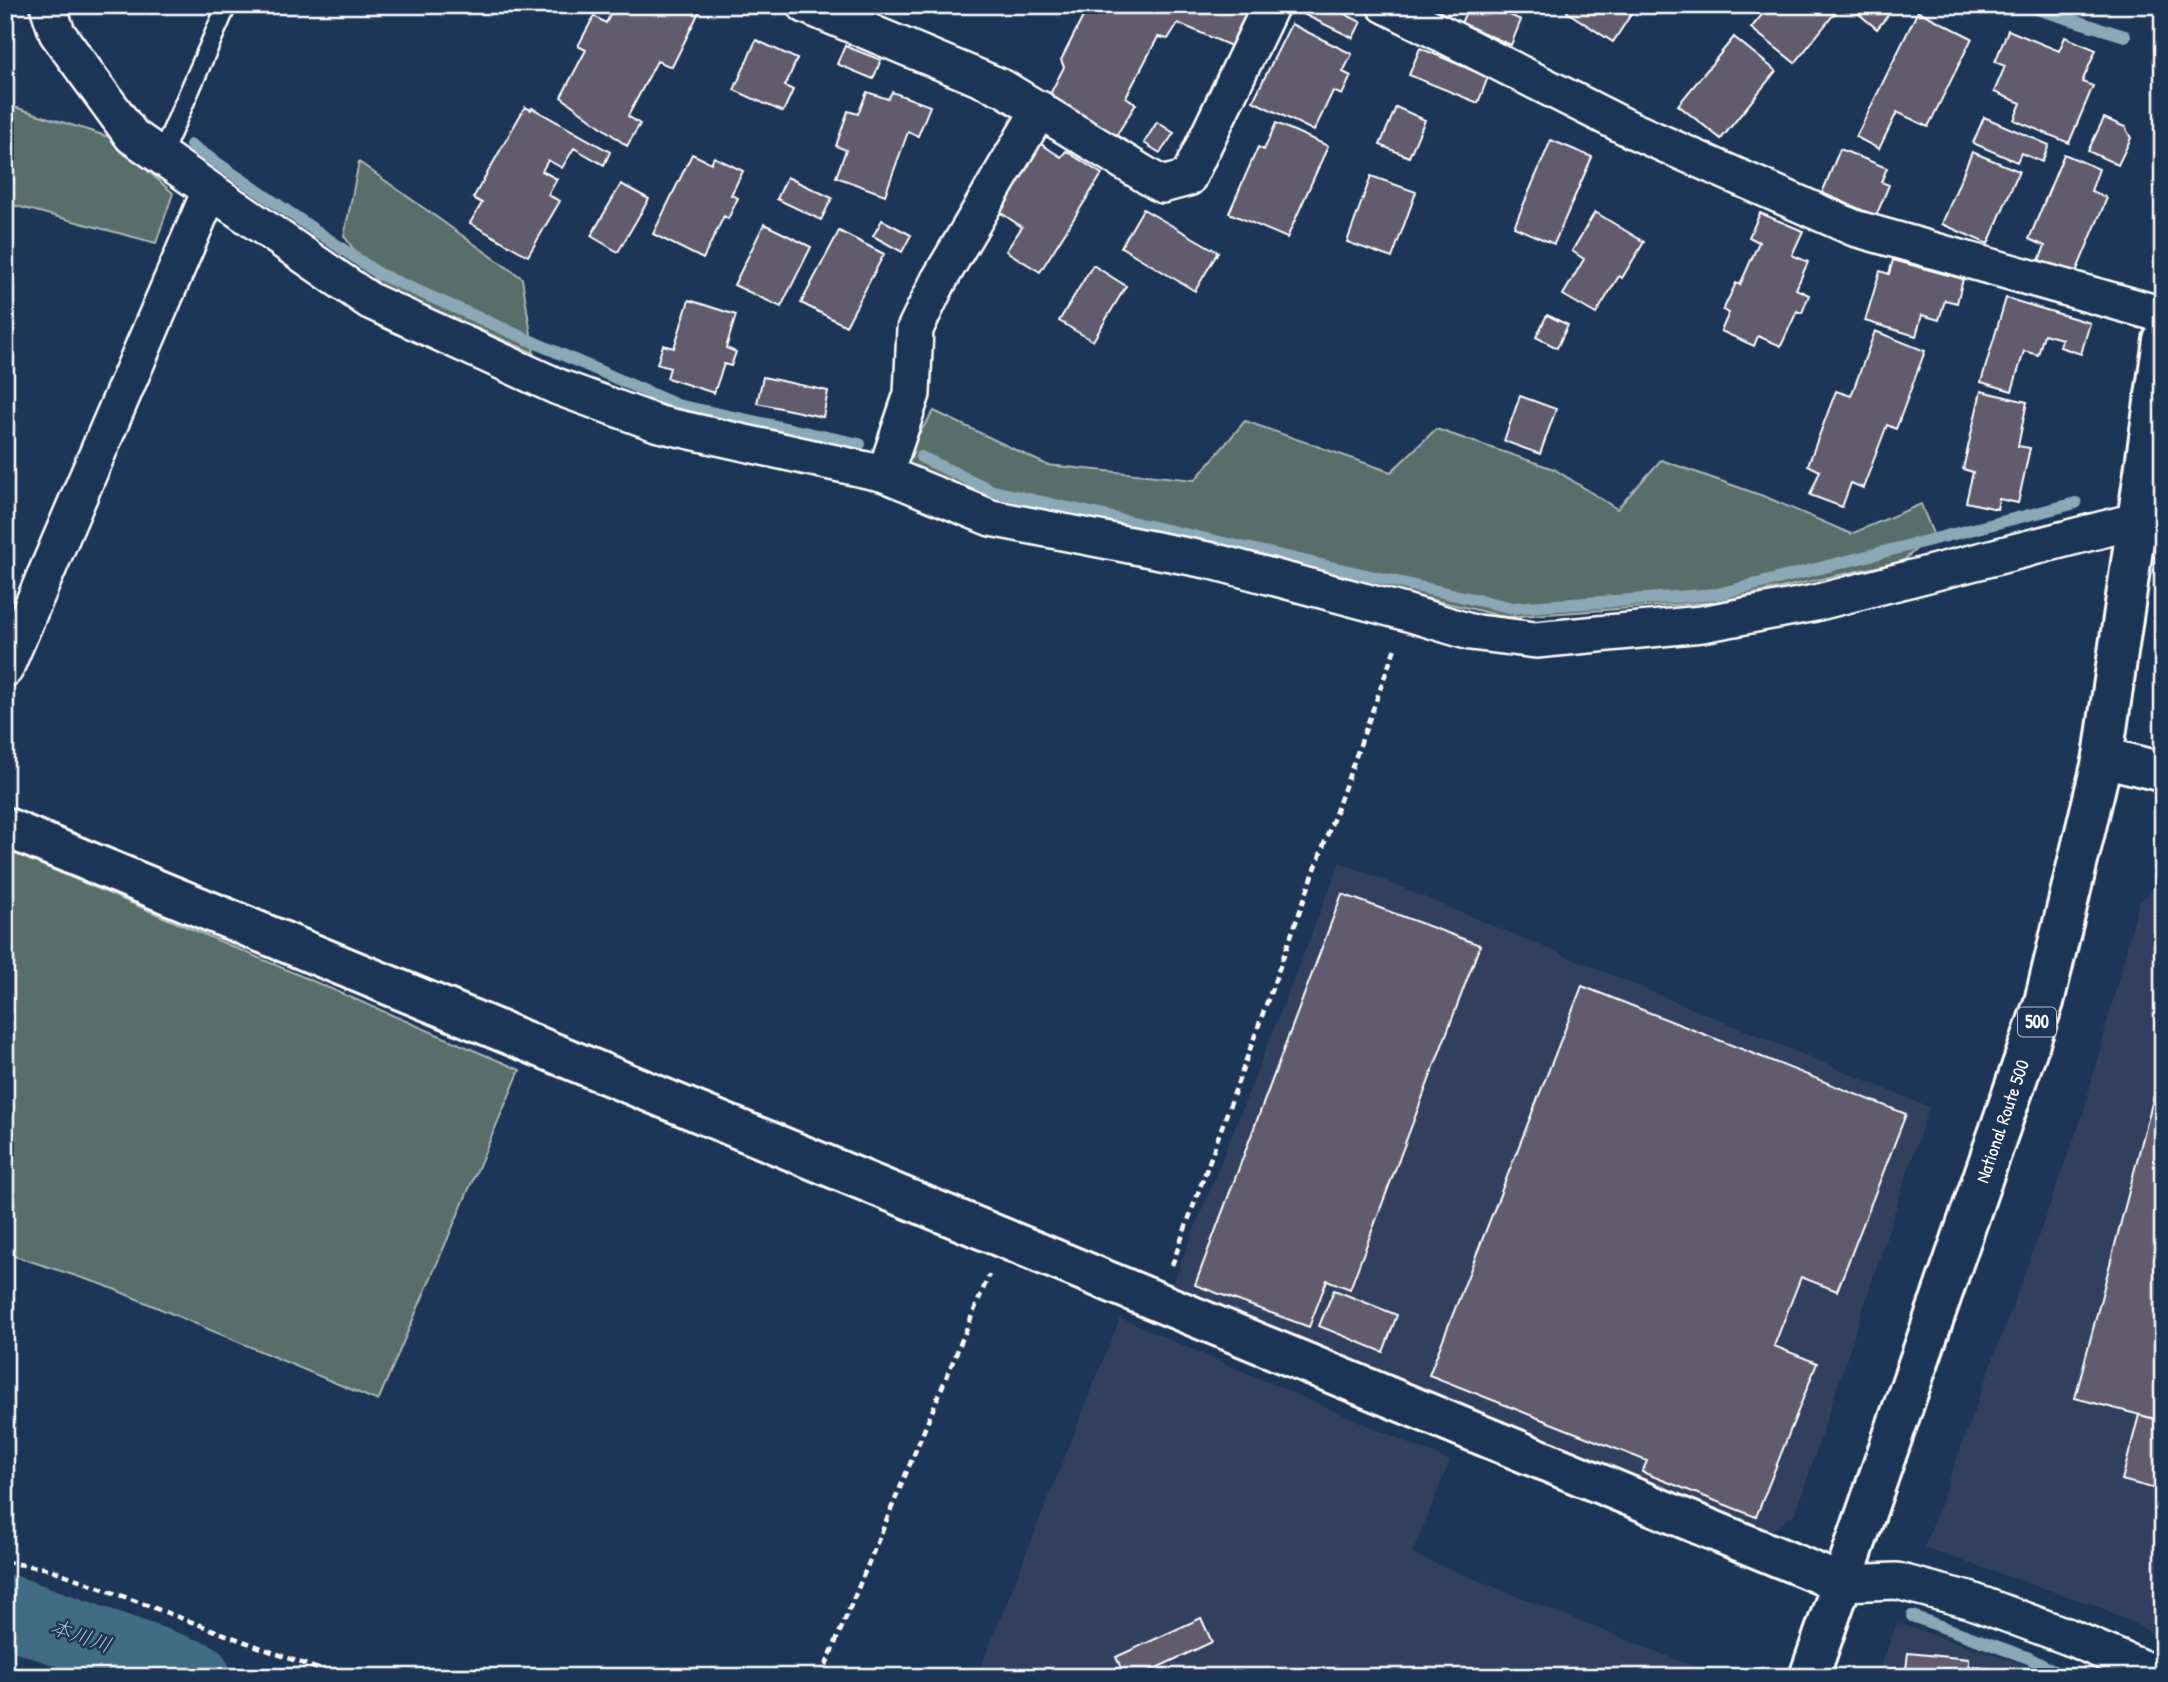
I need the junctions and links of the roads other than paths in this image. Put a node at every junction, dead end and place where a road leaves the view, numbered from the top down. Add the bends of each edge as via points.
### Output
1 (50, 5) edge
2 (227, 5) edge
3 (805, 5) edge
4 (1271, 5) edge
5 (1385, 5) edge
6 (1040, 109) junction
7 (161, 156) junction
8 (209, 191) junction
9 (2163, 315) edge
10 (2163, 340) edge
11 (885, 474) junction
12 (2151, 522) edge
13 (5, 669) edge
14 (2103, 757) junction
15 (2163, 772) edge
16 (5, 827) edge
17 (1841, 1583) junction
18 (2163, 1676) edge
19 (1809, 1677) edge

1 - 7 street via 57,33 124,125
2 - 7 lane
3 - 6 street via 1003,88
4 - 6 street via 1188,178 1162,185
5 - 9 street via 1632,130 1854,228
6 - 11 street via 915,329 912,394
7 - 8 street
8 - 11 street via 370,301 558,387 659,424
8 - 13 street
10 - 12 main road, National Route 500 / 500
11 - 12 street via 991,518 1213,561 1470,632 1536,640 1702,624 1815,603
12 - 14 main road, National Route 500 / 500
14 - 15 main road
14 - 17 main road, National Route 500 / 500 via 2043,1002
16 - 17 main road
17 - 18 street via 1897,1581 1969,1600
17 - 19 main road, National Route 500 / 500

